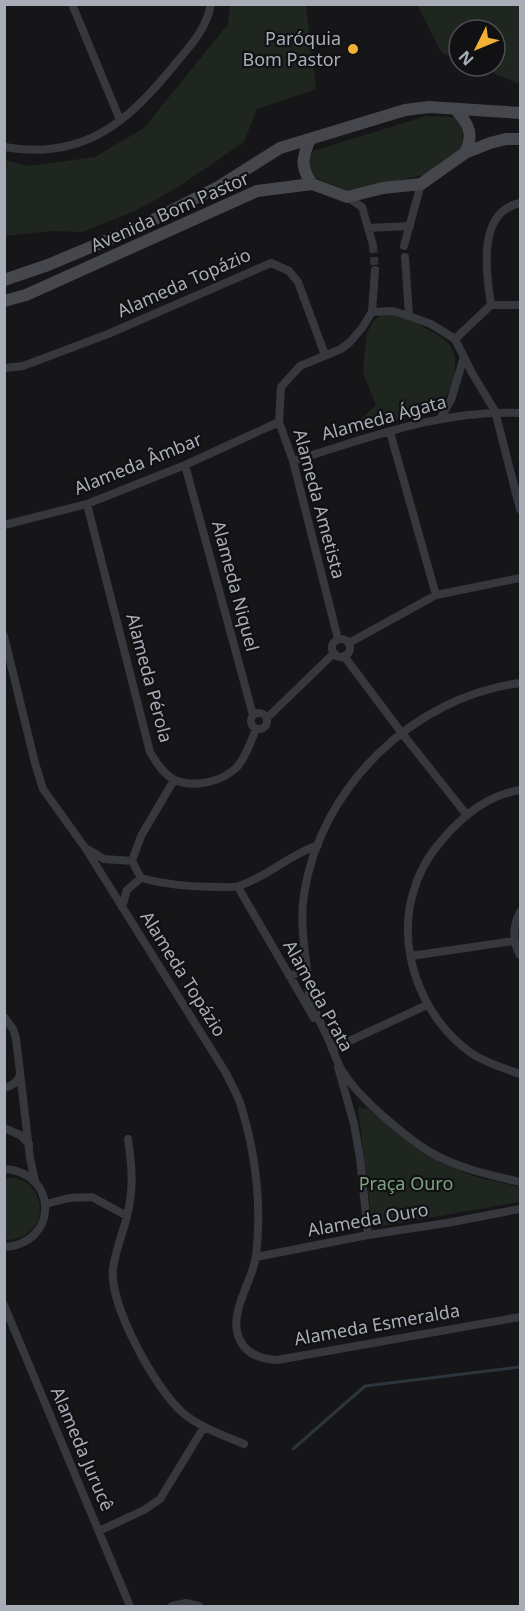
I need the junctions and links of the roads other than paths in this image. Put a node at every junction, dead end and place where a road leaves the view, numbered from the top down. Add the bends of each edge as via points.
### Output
1 (72, 4) edge
2 (211, 4) edge
3 (456, 110) junction
4 (520, 113) edge
5 (120, 120) junction
6 (520, 139) edge
7 (310, 140) junction
8 (4, 147) edge
9 (465, 153) junction
10 (312, 184) junction
11 (422, 184) junction
12 (347, 197) junction
13 (520, 203) edge
14 (410, 226) junction
15 (368, 228) junction
16 (373, 245) tunnel mouth
17 (404, 246) dead end
18 (405, 257) dead end
19 (375, 270) tunnel mouth
20 (4, 280) edge
21 (4, 301) edge
22 (491, 305) junction
23 (520, 305) edge
24 (371, 314) junction
25 (409, 316) junction
26 (455, 339) junction
27 (325, 355) junction
28 (464, 356) junction
29 (4, 368) edge
30 (495, 411) junction
31 (520, 413) edge
32 (441, 417) junction
33 (279, 422) junction
34 (390, 432) junction
35 (293, 461) junction
36 (185, 465) junction
37 (87, 504) junction
38 (520, 509) edge
39 (4, 525) edge
40 (520, 578) edge
41 (436, 595) junction
42 (4, 636) edge
43 (338, 639) junction
44 (349, 643) junction
45 (334, 652) junction
46 (344, 656) junction
47 (520, 682) edge
48 (253, 715) junction
49 (267, 718) junction
50 (256, 729) junction
51 (401, 732) junction
52 (174, 780) junction
53 (520, 790) edge
54 (466, 814) junction
55 (318, 845) junction
56 (86, 849) junction
57 (104, 859) junction
58 (132, 861) junction
59 (96, 865) junction
60 (141, 878) junction
61 (238, 887) junction
62 (111, 889) junction
63 (127, 890) junction
64 (122, 907) junction
65 (520, 912) edge
66 (514, 941) junction
67 (520, 955) edge
68 (411, 956) junction
69 (307, 970) junction
70 (289, 976) junction
71 (427, 1005) junction
72 (4, 1017) edge
73 (4, 1022) edge
74 (13, 1029) junction
75 (332, 1049) junction
76 (20, 1074) junction
77 (520, 1074) edge
78 (4, 1088) edge
79 (4, 1128) edge
80 (128, 1139) dead end
81 (29, 1145) junction
82 (4, 1169) edge
83 (35, 1181) junction
84 (520, 1182) edge
85 (46, 1204) junction
86 (520, 1209) edge
87 (127, 1216) junction
88 (368, 1235) junction
89 (5, 1248) edge
90 (256, 1257) junction
91 (4, 1305) edge
92 (520, 1317) edge
93 (243, 1346) joint
94 (204, 1427) junction
95 (244, 1444) dead end
96 (99, 1531) junction
97 (130, 1606) edge
98 (172, 1606) edge
99 (198, 1606) edge

1 - 5 street
2 - 5 street via 203,29 141,104
3 - 4 street, Avenida Bom Pastor
3 - 7 street, Avenida Bom Pastor via 429,107 397,111
3 - 9 street via 471,134
5 - 8 street via 86,142 57,148
6 - 9 street via 490,143
7 - 10 street via 302,166
7 - 20 street, Avenida Bom Pastor via 280,148 218,187 141,226
9 - 11 street
10 - 12 street, Avenida Bom Pastor
10 - 21 street, Avenida Bom Pastor via 257,191 26,295
11 - 12 street
11 - 14 street
12 - 15 street via 362,207
13 - 22 street via 511,205 495,219 488,242
14 - 15 street
14 - 17 street
15 - 16 street
18 - 25 street
19 - 24 street
22 - 23 street
22 - 26 street
24 - 25 street via 393,312
24 - 27 street, Alameda Ametista via 350,342
25 - 26 street
26 - 28 street
27 - 29 street, Alameda Topázio via 298,282 289,271 272,263 108,334 23,366
27 - 33 street, Alameda Ametista via 300,366 281,387
28 - 30 street
28 - 32 street via 451,400
30 - 31 street, Alameda Ágata
30 - 32 street, Alameda Ágata
30 - 38 street
32 - 34 street, Alameda Ágata
33 - 35 street, Alameda Ametista
33 - 36 street, Alameda Âmbar
34 - 35 street, Alameda Ágata
34 - 41 street
35 - 43 street, Alameda Ametista
36 - 37 street, Alameda Âmbar
36 - 48 street, Alameda Niquel
37 - 39 street, Alameda Âmbar
37 - 52 street, Alameda Pérola via 150,752
40 - 41 street
41 - 44 street
42 - 56 street, Alameda Topázio via 43,789
43 - 44 street
43 - 45 street via 333,643
44 - 46 street via 350,651
45 - 46 street
45 - 49 street
46 - 51 street
47 - 51 street via 465,697
48 - 49 street via 261,713
48 - 50 street via 251,722
49 - 50 street via 266,726
50 - 52 street via 238,766 217,781
51 - 54 street
51 - 55 street via 376,755 335,808
52 - 58 street via 141,836
53 - 54 street via 484,802
54 - 68 street via 434,848 414,888 408,928
55 - 61 street
55 - 69 street via 304,894 302,930
56 - 57 street
56 - 59 street, Alameda Topázio
57 - 58 street
57 - 59 street
58 - 60 street
59 - 62 street, Alameda Topázio
60 - 61 street via 182,887
60 - 63 street
61 - 70 street, Alameda Prata
62 - 63 street
62 - 64 street, Alameda Topázio
63 - 64 street
64 - 90 street, Alameda Topázio via 226,1073 241,1104 255,1173
65 - 66 street
66 - 67 street
66 - 68 street
68 - 71 street
69 - 70 street
69 - 75 street via 309,993
70 - 75 street, Alameda Prata
71 - 75 street
71 - 77 street via 445,1031 470,1052 492,1065
72 - 74 street
73 - 74 street
74 - 76 street
75 - 84 street via 341,1069 369,1104 405,1135 460,1166
75 - 88 street, Alameda Prata via 354,1124
76 - 78 street via 19,1080
76 - 81 street
79 - 81 street via 20,1135
80 - 87 street via 133,1170
81 - 83 street
82 - 83 street
83 - 85 street
85 - 87 street via 92,1197
85 - 89 street via 42,1226 35,1235 27,1242
86 - 88 street, Alameda Ouro
87 - 94 street via 113,1268 115,1291 155,1381 184,1414
88 - 90 street, Alameda Ouro
90 - 93 street, Alameda Topázio via 237,1316 236,1327
91 - 96 street, Alameda Jurucê
92 - 93 street, Alameda Esmeralda via 277,1360 259,1357
94 - 95 street
94 - 96 street via 160,1498
96 - 97 street, Alameda Jurucê
98 - 99 street

